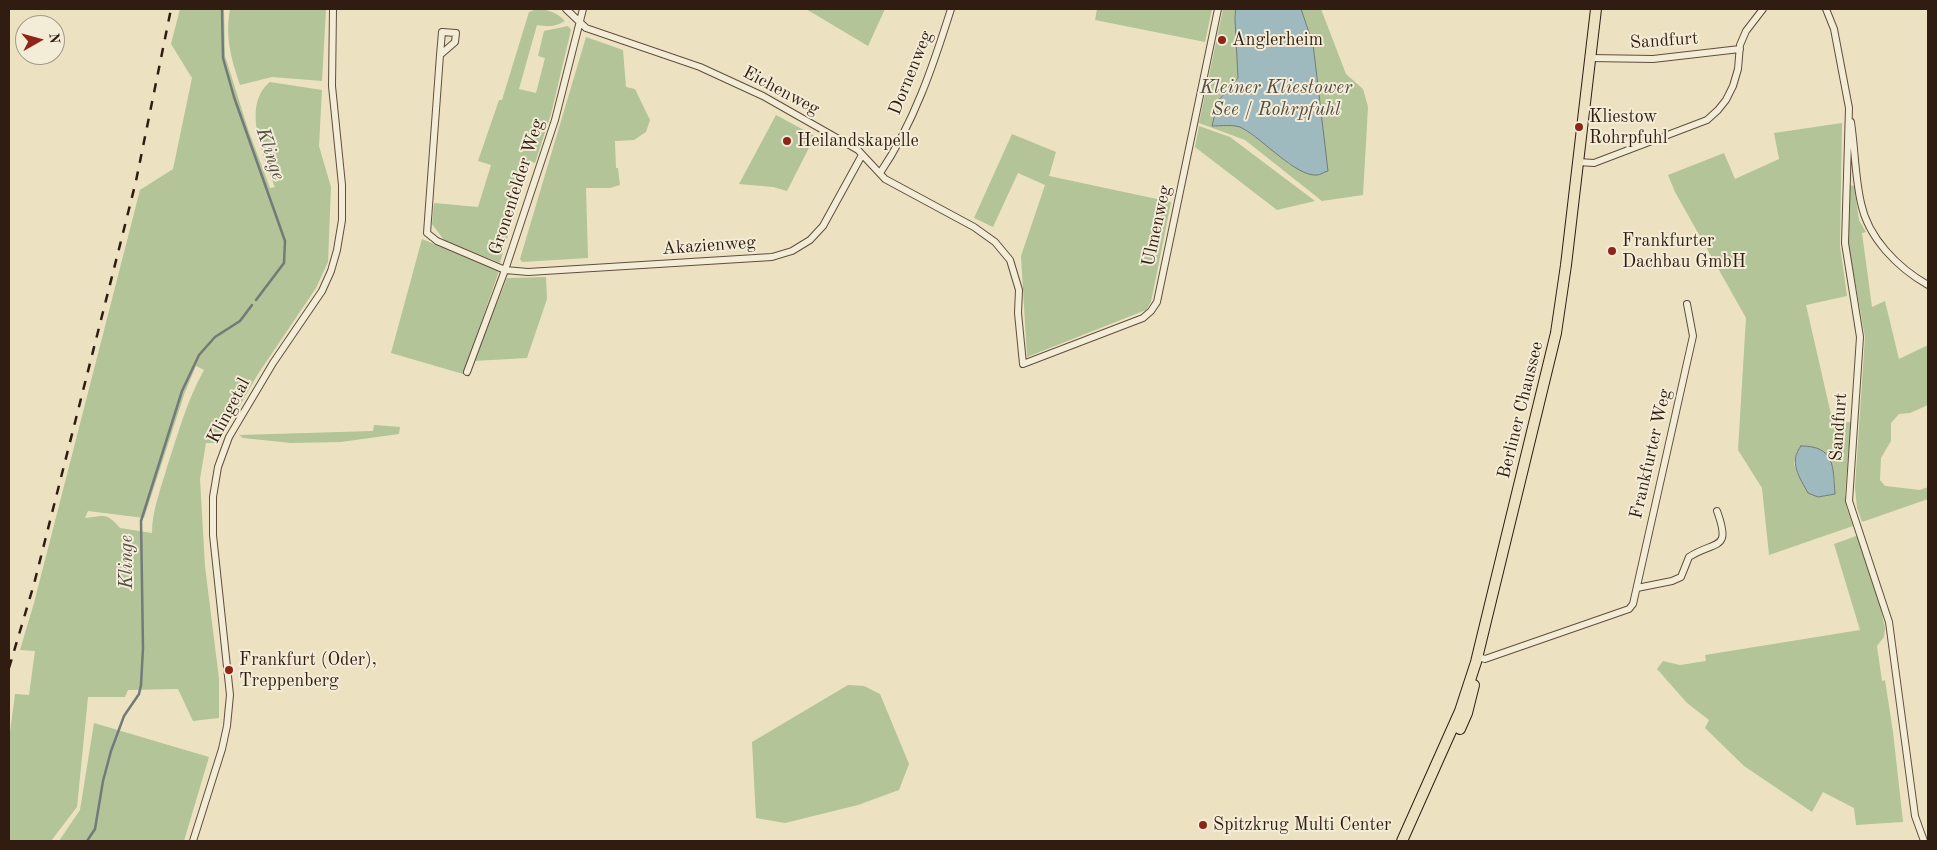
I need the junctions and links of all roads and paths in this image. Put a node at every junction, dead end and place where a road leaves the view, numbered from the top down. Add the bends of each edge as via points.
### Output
1 (333, 9) edge
2 (566, 9) edge
3 (584, 9) edge
4 (951, 9) edge
5 (1218, 9) edge
6 (1596, 9) edge
7 (1763, 9) edge
8 (1826, 9) edge
9 (579, 23) junction
10 (1740, 49) junction
11 (440, 55) dead end
12 (1590, 58) junction
13 (1849, 108) junction
14 (862, 155) junction
15 (1578, 162) junction
16 (880, 173) junction
17 (505, 270) junction
18 (1928, 285) edge
19 (1686, 304) dead end
20 (1023, 364) joint
21 (467, 372) dead end
22 (1718, 511) dead end
23 (1637, 588) junction
24 (1480, 659) junction
25 (193, 841) edge
26 (1402, 841) edge
27 (1407, 841) edge
28 (1924, 841) edge

1 - 25 street, Klingetal via 332,86 342,185 342,220 337,250 322,291 229,436 218,467 213,496 213,535 230,695 228,726
2 - 9 street
3 - 9 street, Gronenfelder Weg
4 - 16 street, Dornenweg via 918,104
5 - 20 street, Ulmenweg via 1157,302 1143,318
6 - 12 main road, Berliner Chaussee
7 - 10 street via 1746,31
8 - 13 street, Sandfurt via 1834,29
9 - 14 street, Eichenweg via 700,67 763,96
9 - 17 street, Gronenfelder Weg via 555,120
10 - 12 street, Sandfurt via 1653,59
10 - 15 street via 1738,69 1726,100 1707,120 1594,163
11 - 17 street via 427,233 437,241
12 - 15 main road, Berliner Chaussee
13 - 18 street via 1861,204 1869,227 1909,273
13 - 28 street, Sandfurt via 1844,244 1860,337 1850,501 1889,622 1915,816
14 - 16 street, Eichenweg
14 - 17 street, Akazienweg via 823,226 810,240 792,251 772,257 713,261 528,272
15 - 24 main road, Berliner Chaussee via 1556,333
16 - 20 street, Eichenweg via 885,179 974,227 995,242 1010,260 1019,290
17 - 21 street, Gronenfelder Weg
19 - 23 street, Frankfurter Weg via 1693,336
22 - 23 street via 1723,528 1719,543 1689,557 1681,577
23 - 24 street, Frankfurter Weg via 1634,604 1629,608
24 - 26 main road, Berliner Chaussee
24 - 27 main road, Berliner Chaussee via 1467,714

